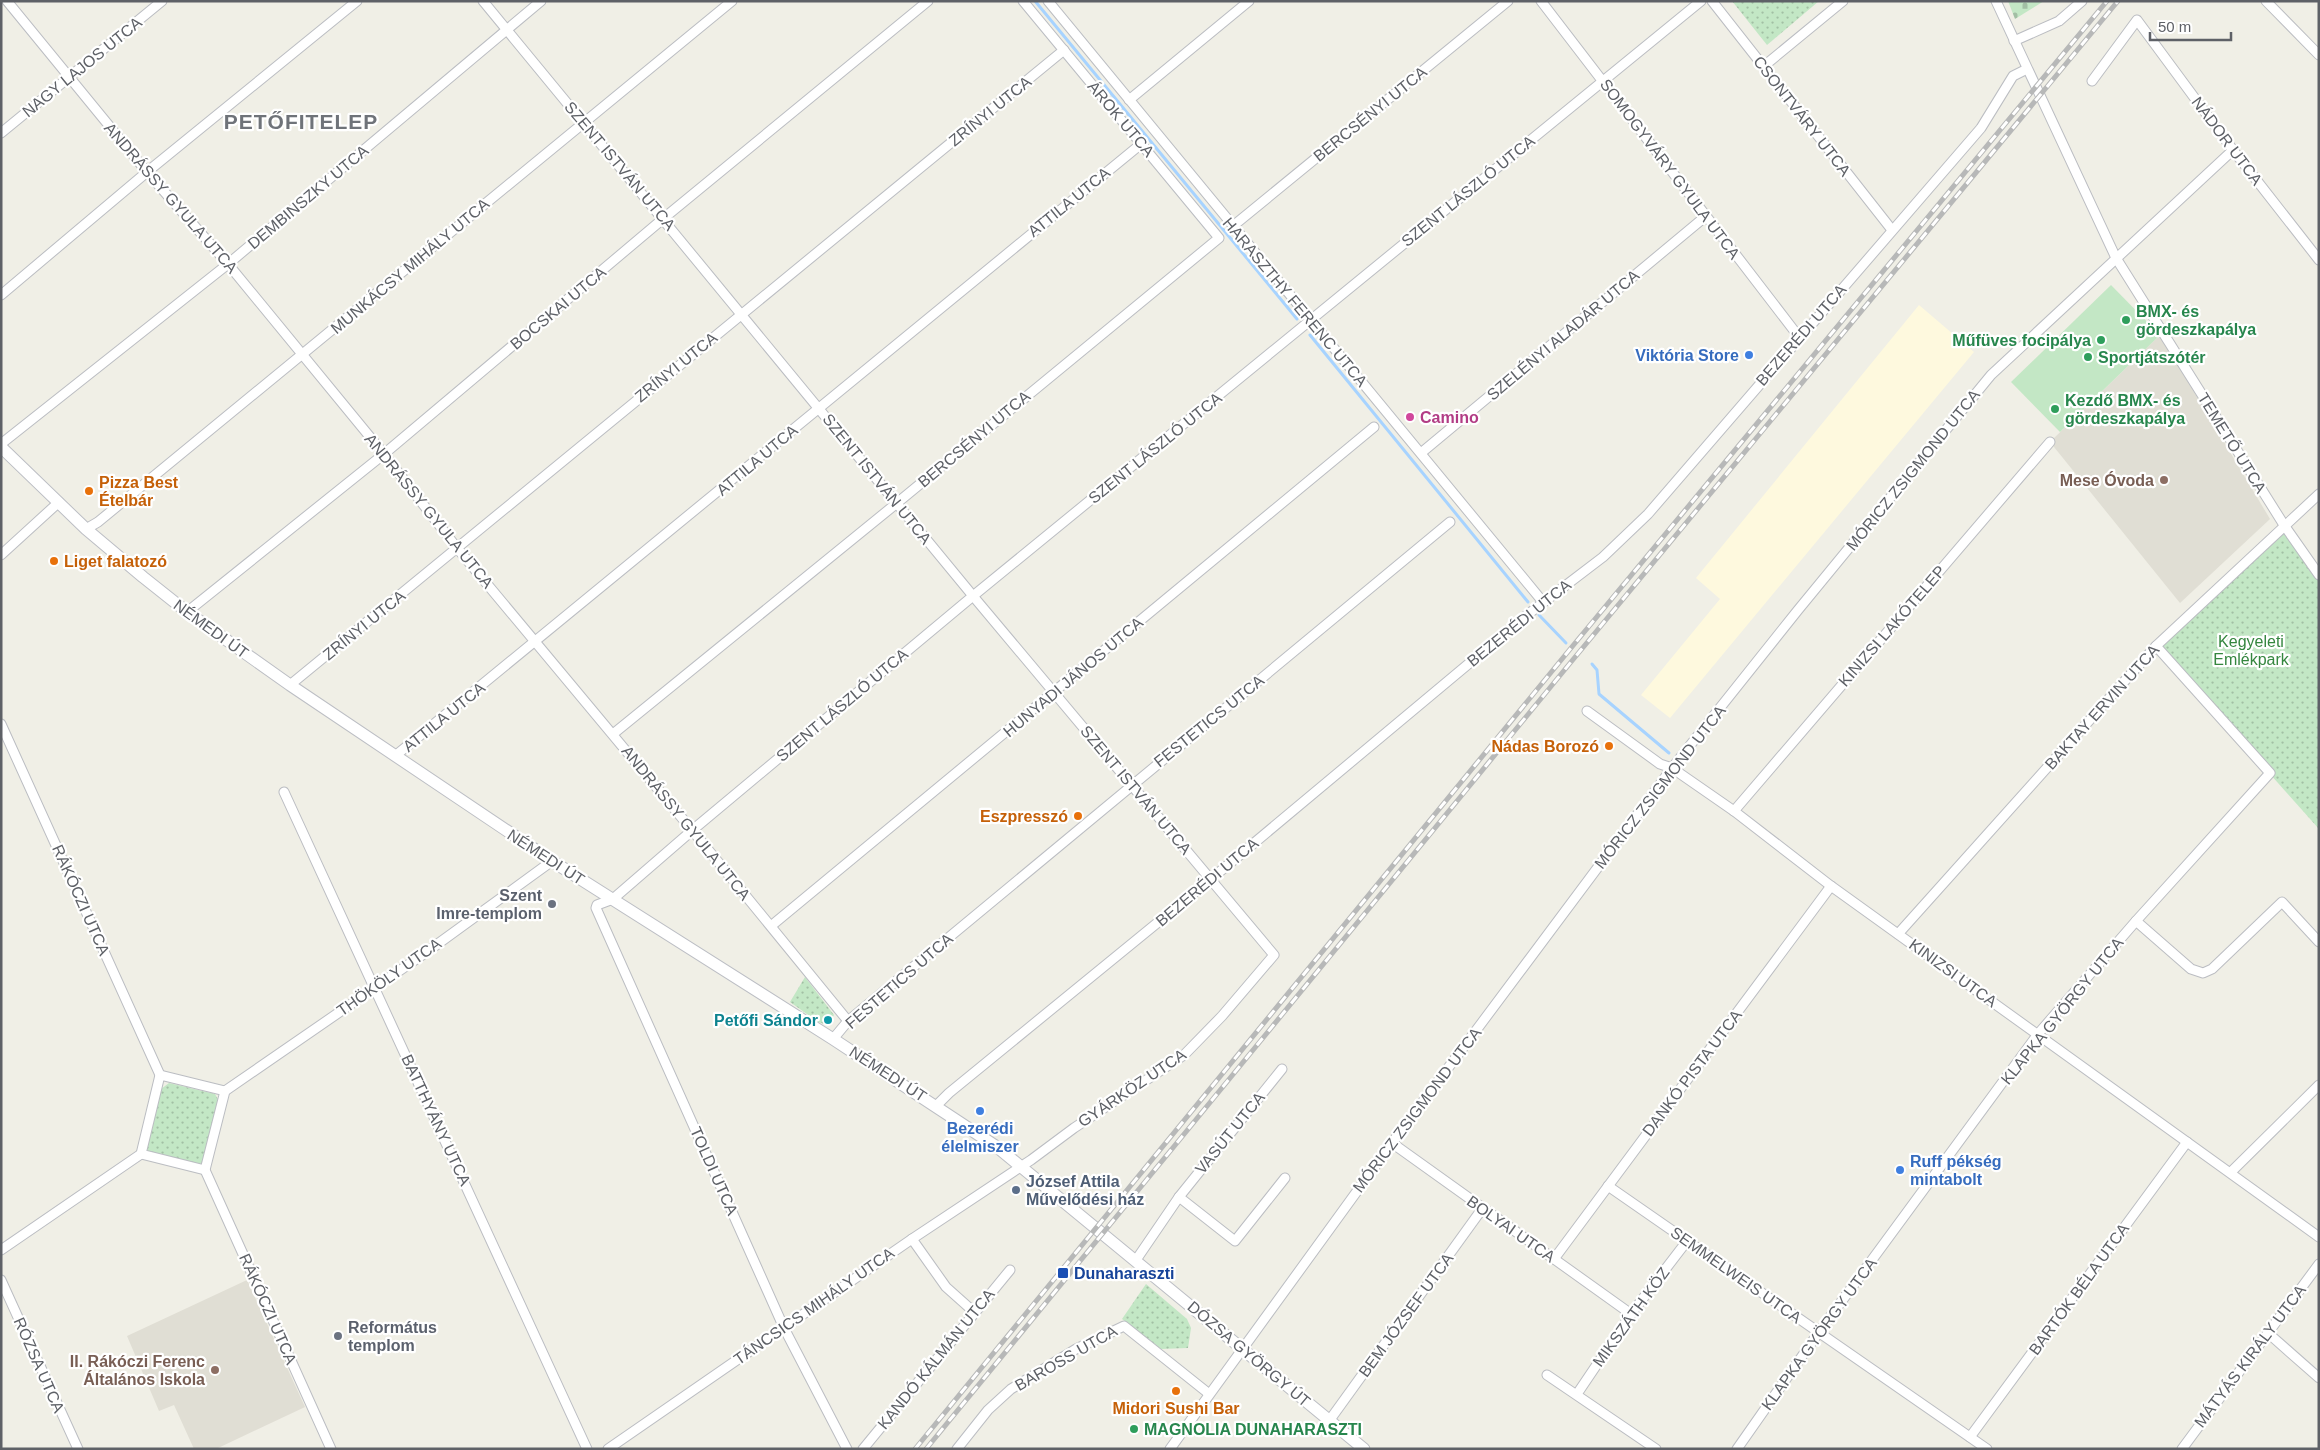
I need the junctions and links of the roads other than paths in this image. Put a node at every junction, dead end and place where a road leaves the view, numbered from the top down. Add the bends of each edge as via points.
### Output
1 (7, 1) edge
2 (162, 1) edge
3 (357, 1) edge
4 (483, 1) edge
5 (541, 1) edge
6 (732, 1) edge
7 (928, 1) edge
8 (1022, 1) edge
9 (1048, 1) edge
10 (1249, 1) edge
11 (1508, 1) edge
12 (1541, 1) edge
13 (1701, 1) edge
14 (1712, 1) edge
15 (1843, 1) edge
16 (1996, 1) edge
17 (2082, 1) edge
18 (2266, 1) edge
19 (507, 30) junction
20 (2014, 41) junction
21 (1064, 50) junction
22 (2319, 55) edge
23 (1764, 66) junction
24 (2027, 69) junction
25 (69, 77) junction
26 (1602, 81) junction
27 (2092, 81) dead end
28 (1129, 100) junction
29 (584, 122) junction
30 (1, 133) edge
31 (1141, 144) junction
32 (2233, 150) junction
33 (147, 172) junction
34 (1706, 216) junction
35 (664, 218) junction
36 (1233, 226) junction
37 (1892, 230) junction
38 (1218, 238) joint
39 (2116, 258) junction
40 (2319, 260) edge
41 (228, 264) junction
42 (1, 295) edge
43 (742, 314) junction
44 (1311, 320) junction
45 (1799, 338) junction
46 (303, 355) junction
47 (819, 408) junction
48 (1374, 427) dead end
49 (2050, 442) dead end
50 (1, 446) edge
51 (1421, 453) junction
52 (384, 454) junction
53 (2319, 494) edge
54 (58, 502) junction
55 (897, 503) junction
56 (1450, 522) dead end
57 (2284, 525) junction
58 (86, 529) junction
59 (457, 548) junction
60 (1, 555) edge
61 (2319, 575) edge
62 (973, 596) junction
63 (1543, 602) junction
64 (187, 612) junction
65 (536, 642) junction
66 (2156, 646) junction
67 (290, 685) junction
68 (1054, 692) junction
69 (1586, 711) dead end
70 (1, 724) edge
71 (613, 734) junction
72 (396, 756) junction
73 (1672, 768) junction
74 (1132, 785) junction
75 (284, 792) dead end
76 (1734, 811) junction
77 (692, 830) junction
78 (552, 861) junction
79 (1211, 879) junction
80 (1831, 886) junction
81 (613, 900) junction
82 (2136, 921) junction
83 (771, 926) junction
84 (1898, 934) junction
85 (2319, 942) edge
86 (1274, 955) joint
87 (375, 988) junction
88 (848, 1021) junction
89 (2038, 1034) junction
90 (833, 1039) junction
91 (1282, 1069) dead end
92 (160, 1075) junction
93 (2319, 1085) edge
94 (225, 1091) junction
95 (936, 1106) junction
96 (2187, 1142) junction
97 (1392, 1143) junction
98 (141, 1154) junction
99 (1021, 1165) junction
100 (205, 1170) junction
101 (2231, 1172) junction
102 (1285, 1178) dead end
103 (1608, 1186) junction
104 (1179, 1197) junction
105 (1482, 1209) junction
106 (2319, 1237) edge
107 (912, 1238) junction
108 (1111, 1240) joint
109 (1687, 1241) junction
110 (1, 1250) edge
111 (1554, 1259) junction
112 (1136, 1260) junction
113 (2319, 1264) edge
114 (1010, 1270) dead end
115 (1, 1280) edge
116 (974, 1312) junction
117 (1631, 1314) junction
118 (784, 1328) junction
119 (1819, 1332) junction
120 (2268, 1334) junction
121 (1242, 1347) junction
122 (1547, 1375) dead end
123 (2319, 1378) edge
124 (1208, 1393) junction
125 (1577, 1394) junction
126 (1329, 1421) junction
127 (1970, 1437) junction
128 (78, 1449) edge
129 (331, 1449) edge
130 (587, 1449) edge
131 (608, 1449) edge
132 (847, 1449) edge
133 (863, 1449) edge
134 (957, 1449) edge
135 (1170, 1449) edge
136 (1364, 1449) edge
137 (1656, 1449) edge
138 (1737, 1449) edge
139 (1987, 1449) edge
140 (2182, 1449) edge

1 - 25 street, ANDRÁSSY GYULA UTCA
2 - 25 street, NAGY LAJOS UTCA
3 - 33 street
4 - 19 street, SZENT ISTVÁN UTCA
5 - 19 street, DEMBINSZKY UTCA
6 - 29 street, MUNKÁCSY MIHÁLY UTCA
7 - 35 street, BOCSKAI UTCA
8 - 21 street, ÁROK UTCA
9 - 28 street, HARASZTHY FERENC UTCA
10 - 28 street
11 - 36 street, BERCSÉNYI UTCA
12 - 26 street, SOMOGYVÁRY GYULA UTCA
13 - 26 street, SZENT LÁSZLÓ UTCA
14 - 23 street, CSONTVÁRY UTCA
15 - 23 street
16 - 20 street, TEMETŐ UTCA
17 - 20 street via 2059,21
18 - 22 street
19 - 29 street, SZENT ISTVÁN UTCA
19 - 41 street, DEMBINSZKY UTCA
20 - 24 street, TEMETŐ UTCA
21 - 31 street, ÁROK UTCA
21 - 43 street, ZRÍNYI UTCA
23 - 37 street, CSONTVÁRY UTCA
24 - 37 street, BEZERÉDI UTCA via 2013,76 1981,128
24 - 39 street, TEMETŐ UTCA
25 - 30 street, NAGY LAJOS UTCA
25 - 33 street, ANDRÁSSY GYULA UTCA
26 - 34 street, SOMOGYVÁRY GYULA UTCA
26 - 44 street, SZENT LÁSZLÓ UTCA
27 - 32 street, NÁDOR UTCA via 2137,20
28 - 36 street, HARASZTHY FERENC UTCA
29 - 35 street, SZENT ISTVÁN UTCA
29 - 46 street, MUNKÁCSY MIHÁLY UTCA
31 - 38 street, ÁROK UTCA
31 - 47 street, ATTILA UTCA
32 - 39 street, MÓRICZ ZSIGMOND UTCA
32 - 40 street, NÁDOR UTCA
33 - 41 street, ANDRÁSSY GYULA UTCA
33 - 42 street
34 - 45 street, SOMOGYVÁRY GYULA UTCA
34 - 51 street, SZELÉNYI ALADÁR UTCA
35 - 43 street, SZENT ISTVÁN UTCA
35 - 52 street, BOCSKAI UTCA
36 - 44 street, HARASZTHY FERENC UTCA
37 - 45 street, BEZERÉDI UTCA
38 - 55 street, BERCSÉNYI UTCA
39 - 57 street, TEMETŐ UTCA
39 - 73 street, MÓRICZ ZSIGMOND UTCA via 1991,375
41 - 46 street, ANDRÁSSY GYULA UTCA
41 - 50 street, DEMBINSZKY UTCA
43 - 47 street, SZENT ISTVÁN UTCA
43 - 59 street, ZRÍNYI UTCA
44 - 51 street, HARASZTHY FERENC UTCA
44 - 62 street, SZENT LÁSZLÓ UTCA
45 - 63 street, BEZERÉDI UTCA via 1648,514 1603,557
46 - 52 street, ANDRÁSSY GYULA UTCA
46 - 58 street, MUNKÁCSY MIHÁLY UTCA
47 - 55 street, SZENT ISTVÁN UTCA
47 - 65 street, ATTILA UTCA
48 - 68 street, HUNYADI JÁNOS UTCA
49 - 76 street, KINIZSI LAKÓTELEP
50 - 54 main road, NÉMEDI ÚT
51 - 63 street, HARASZTHY FERENC UTCA
52 - 59 street, ANDRÁSSY GYULA UTCA
52 - 64 street, BOCSKAI UTCA
53 - 57 street, BAKTAY ERVIN UTCA
54 - 58 main road, NÉMEDI ÚT
54 - 60 street
55 - 62 street, SZENT ISTVÁN UTCA
55 - 71 street, BERCSÉNYI UTCA
56 - 74 street, FESTETICS UTCA
57 - 61 street, TEMETŐ UTCA
57 - 66 street, BAKTAY ERVIN UTCA
58 - 64 main road, NÉMEDI ÚT
59 - 65 street, ANDRÁSSY GYULA UTCA
59 - 67 street, ZRÍNYI UTCA
62 - 68 street, SZENT ISTVÁN UTCA
62 - 77 street, SZENT LÁSZLÓ UTCA
63 - 79 street, BEZERÉDI UTCA
64 - 67 main road, NÉMEDI ÚT
65 - 71 street, ANDRÁSSY GYULA UTCA
65 - 72 street, ATTILA UTCA
66 - 82 street, KLAPKA GYÖRGY UTCA via 2270,773
66 - 84 street, BAKTAY ERVIN UTCA
67 - 72 main road, NÉMEDI ÚT
68 - 74 street, SZENT ISTVÁN UTCA
68 - 83 street, HUNYADI JÁNOS UTCA
69 - 73 street, KINIZSI UTCA via 1660,764
70 - 92 street, RÁKÓCZI UTCA
71 - 77 street, ANDRÁSSY GYULA UTCA
72 - 78 main road, NÉMEDI ÚT
73 - 76 street, KINIZSI UTCA
73 - 97 street, MÓRICZ ZSIGMOND UTCA
74 - 79 street, SZENT ISTVÁN UTCA
74 - 88 street, FESTETICS UTCA
75 - 87 street, BATTHYÁNY UTCA
76 - 80 street, KINIZSI UTCA
77 - 81 street, SZENT LÁSZLÓ UTCA
77 - 83 street, ANDRÁSSY GYULA UTCA
78 - 81 main road, NÉMEDI ÚT
78 - 87 street, THÖKÖLY UTCA
79 - 86 street, SZENT ISTVÁN UTCA
79 - 95 street, BEZERÉDI UTCA
80 - 84 street, KINIZSI UTCA
80 - 103 street, DANKÓ PISTA UTCA
81 - 90 main road, NÉMEDI ÚT
81 - 118 street, TOLDI UTCA via 596,908
82 - 85 street via 2191,969 2203,973 2212,969 2282,902
82 - 89 street, KLAPKA GYÖRGY UTCA
83 - 88 street, ANDRÁSSY GYULA UTCA
84 - 89 street, KINIZSI UTCA
86 - 99 street, GYÁRKÖZ UTCA via 1184,1055
87 - 94 street, THÖKÖLY UTCA
87 - 130 street, BATTHYÁNY UTCA
88 - 90 street, FESTETICS UTCA
89 - 96 street, KINIZSI UTCA
89 - 119 street, KLAPKA GYÖRGY UTCA
90 - 95 main road, NÉMEDI ÚT
91 - 104 street, VASÚT UTCA
92 - 94 street
92 - 98 street
93 - 101 street
94 - 100 street
95 - 99 main road, NÉMEDI ÚT
96 - 101 street, KINIZSI UTCA
96 - 127 street, BARTÓK BÉLA UTCA
97 - 105 street, BOLYAI UTCA
97 - 121 street, MÓRICZ ZSIGMOND UTCA
98 - 100 street
98 - 110 street
99 - 107 street, TÁNCSICS MIHÁLY UTCA
99 - 108 main road, NÉMEDI ÚT
100 - 129 street, RÁKÓCZI UTCA
101 - 106 street, KINIZSI UTCA
102 - 104 street via 1235,1241
103 - 109 street, SEMMELWEIS UTCA
103 - 111 street, DANKÓ PISTA UTCA
104 - 112 street, VASÚT UTCA
105 - 111 street, BOLYAI UTCA
105 - 126 street, BEM JÓZSEF UTCA
107 - 116 street via 946,1287
107 - 118 street, TÁNCSICS MIHÁLY UTCA
108 - 112 main road, DÓZSA GYÖRGY ÚT
109 - 117 street, MIKSZÁTH KÖZ
109 - 119 street, SEMMELWEIS UTCA
111 - 117 street, BOLYAI UTCA
112 - 121 main road, DÓZSA GYÖRGY ÚT
113 - 120 street, MÁTYÁS KIRÁLY UTCA
114 - 116 street, KANDÓ KÁLMÁN UTCA
115 - 128 street, RÓZSA UTCA
116 - 133 street, KANDÓ KÁLMÁN UTCA
117 - 125 street, MIKSZÁTH KÖZ
118 - 131 street, TÁNCSICS MIHÁLY UTCA
118 - 132 street, TOLDI UTCA
119 - 127 street, SEMMELWEIS UTCA
119 - 138 street, KLAPKA GYÖRGY UTCA
120 - 123 street
120 - 140 street, MÁTYÁS KIRÁLY UTCA
121 - 124 street, MÓRICZ ZSIGMOND UTCA
121 - 126 main road, DÓZSA GYÖRGY ÚT
122 - 125 street
124 - 134 street, BAROSS UTCA via 1124,1326 1076,1349 1011,1389 988,1410
124 - 135 street, MÓRICZ ZSIGMOND UTCA
125 - 137 street
126 - 136 main road, DÓZSA GYÖRGY ÚT
127 - 139 street, SEMMELWEIS UTCA

